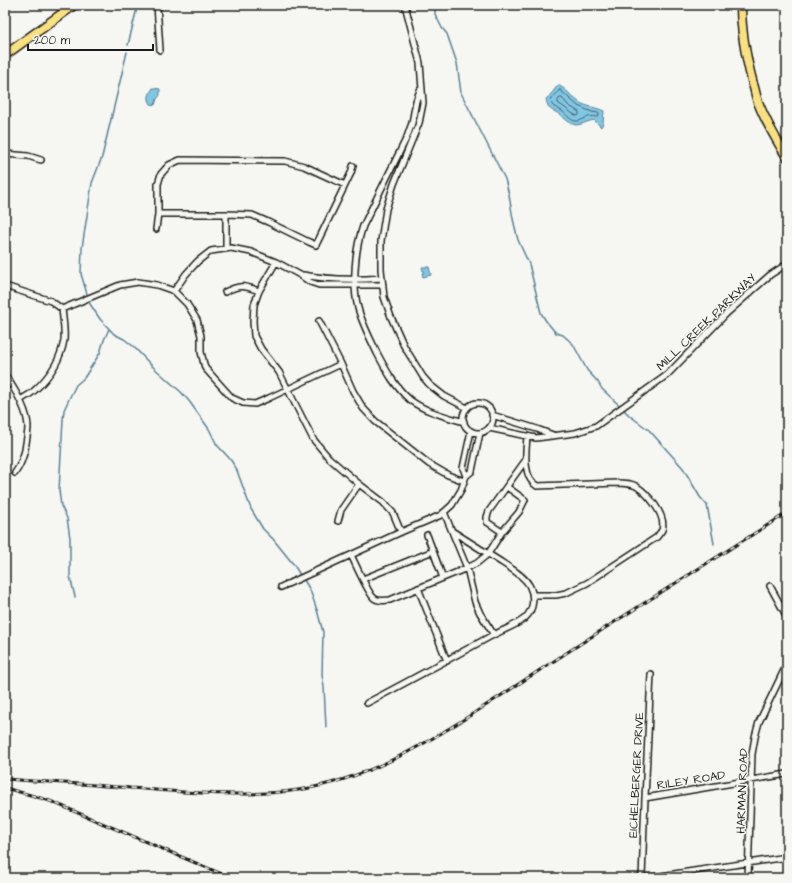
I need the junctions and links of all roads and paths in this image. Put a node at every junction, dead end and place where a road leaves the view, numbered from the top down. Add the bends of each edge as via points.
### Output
1 (74, 5) edge
2 (157, 5) edge
3 (405, 5) edge
4 (741, 5) edge
5 (160, 50) dead end
6 (5, 56) edge
7 (422, 87) junction
8 (5, 154) edge
9 (787, 157) edge
10 (41, 160) dead end
11 (352, 166) dead end
12 (345, 186) junction
13 (158, 214) junction
14 (226, 214) junction
15 (156, 229) dead end
16 (226, 249) junction
17 (276, 262) junction
18 (787, 264) edge
19 (300, 275) junction
20 (382, 278) junction
21 (356, 279) junction
22 (356, 285) junction
23 (383, 285) junction
24 (5, 286) edge
25 (174, 291) junction
26 (258, 291) junction
27 (224, 292) dead end
28 (62, 309) junction
29 (318, 321) dead end
30 (341, 364) junction
31 (5, 375) edge
32 (287, 389) junction
33 (20, 400) junction
34 (467, 408) junction
35 (492, 415) junction
36 (464, 422) junction
37 (489, 428) junction
38 (471, 431) junction
39 (480, 433) junction
40 (554, 435) junction
41 (527, 436) junction
42 (525, 461) junction
43 (15, 473) dead end
44 (466, 476) junction
45 (464, 481) junction
46 (359, 484) junction
47 (506, 487) junction
48 (444, 512) junction
49 (338, 521) dead end
50 (452, 531) junction
51 (401, 532) junction
52 (502, 532) junction
53 (427, 535) dead end
54 (433, 551) junction
55 (488, 554) junction
56 (351, 555) junction
57 (467, 568) junction
58 (443, 578) junction
59 (363, 580) junction
60 (770, 586) dead end
61 (281, 587) dead end
62 (418, 588) junction
63 (533, 595) junction
64 (787, 617) edge
65 (494, 634) junction
66 (447, 661) junction
67 (787, 664) edge
68 (651, 674) dead end
69 (367, 703) dead end
70 (787, 774) edge
71 (752, 780) junction
72 (645, 798) junction
73 (787, 857) edge
74 (749, 863) junction
75 (642, 878) edge
76 (647, 878) edge
77 (748, 878) edge

1 - 6 main road
2 - 5 street
3 - 7 street via 420,63
4 - 9 main road via 743,40 758,102
7 - 20 street via 423,103 419,123 386,209 381,241
7 - 21 street via 407,137 359,237
8 - 10 street
11 - 12 street
12 - 13 street via 304,166 285,161 180,160 169,165 161,174 158,184
12 - 14 street via 316,245 252,215
13 - 14 street
13 - 15 street
14 - 16 street
16 - 17 street via 251,252
16 - 25 street via 211,251 198,260
17 - 19 street
17 - 26 street
18 - 40 street, MILL CREEK PARKWAY via 770,275 726,314 667,374 596,426 575,433
19 - 21 street
19 - 22 street via 319,285
20 - 21 street
20 - 23 street
21 - 22 street
22 - 23 street
22 - 36 street via 358,308 364,325 399,390 426,410
23 - 34 street via 391,317 419,372 444,396
24 - 28 street via 51,301
25 - 28 street via 138,282 120,285
25 - 32 street via 187,304 196,320 202,336 201,352 205,368 232,398 243,403 255,404
26 - 27 street via 248,287 236,287
26 - 32 street via 254,306 254,336 279,372
28 - 33 street via 64,339 60,355 51,372 35,390
29 - 30 street
30 - 32 street
30 - 45 street via 353,392 375,421 429,464
31 - 33 street
32 - 46 street via 313,439 329,458
33 - 43 street via 28,425 27,441 21,465
34 - 35 street via 475,404 485,405
34 - 36 street via 463,417
35 - 37 street
35 - 40 street
36 - 38 street
37 - 39 street
37 - 41 street, MILL CREEK PARKWAY
38 - 39 street
38 - 44 street via 463,468
39 - 44 street via 472,471
40 - 41 street, MILL CREEK PARKWAY via 536,438
41 - 42 street
42 - 47 street
42 - 63 street via 528,473 537,486 617,483 636,486 647,495 663,523 662,531 656,537 587,583 566,593
44 - 45 street
45 - 48 street via 452,505
46 - 49 street via 341,510
46 - 51 street via 393,513
47 - 52 street via 487,517 487,522
47 - 52 street via 525,500 519,512
48 - 50 street
48 - 51 street
50 - 55 street
50 - 57 street
51 - 56 street
52 - 55 street
53 - 54 street
54 - 58 street
54 - 59 street
55 - 57 street
55 - 63 street via 522,577
56 - 59 street
56 - 61 street
57 - 58 street
57 - 65 street via 475,602
58 - 62 street
59 - 62 street via 374,598 380,600 390,600
60 - 64 street
62 - 66 street
63 - 65 street via 530,612 524,619
65 - 66 street
66 - 69 street
67 - 71 street, HARMAN ROAD via 759,722 752,754
68 - 72 street, EICHELBERGER DRIVE
70 - 71 street, RILEY ROAD
71 - 72 street, RILEY ROAD
71 - 74 street, HARMAN ROAD
72 - 75 street, EICHELBERGER DRIVE
73 - 74 street
74 - 76 street
74 - 77 street, HARMAN ROAD

